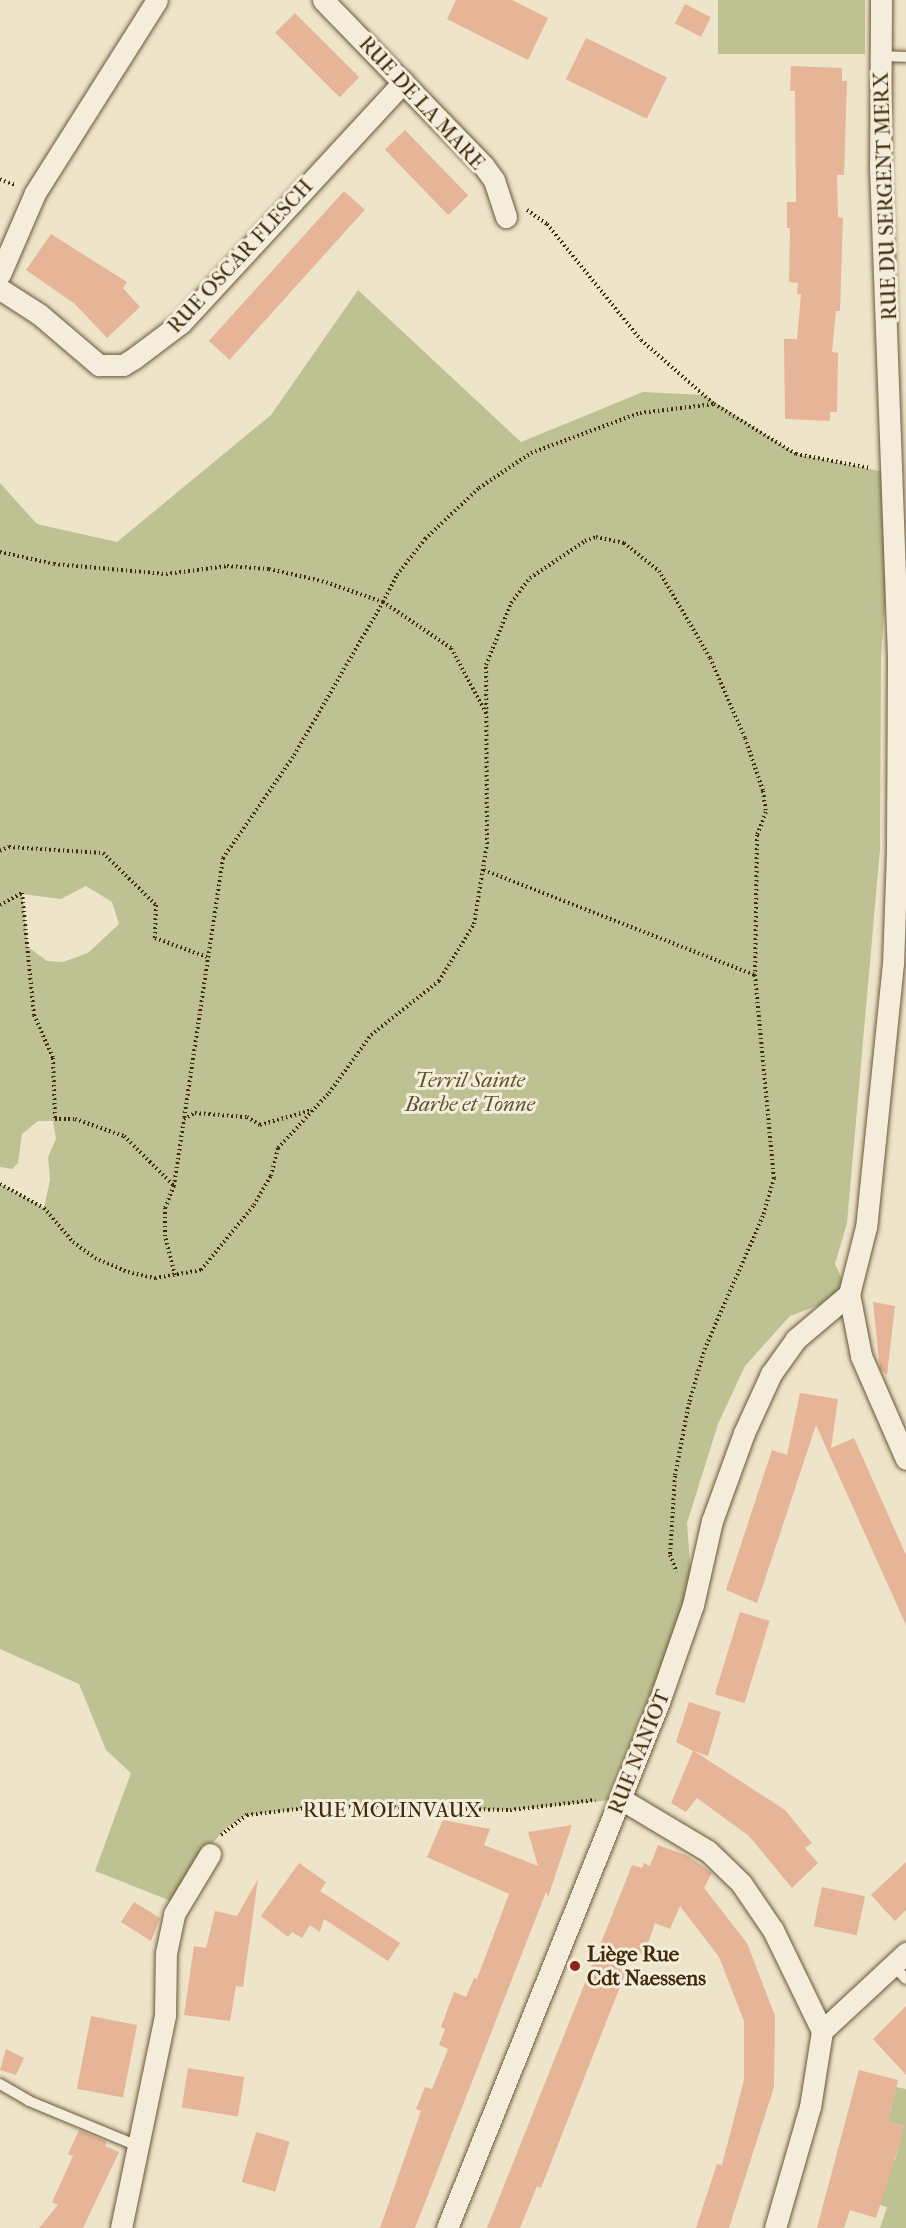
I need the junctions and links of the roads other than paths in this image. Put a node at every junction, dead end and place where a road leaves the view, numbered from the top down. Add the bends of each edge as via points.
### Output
1 (157, 0) edge
2 (323, 0) edge
3 (880, 0) edge
4 (881, 56) junction
5 (906, 57) edge
6 (403, 82) junction
7 (503, 207) road end
8 (0, 274) edge
9 (0, 289) edge
10 (849, 1294) junction
11 (906, 1458) edge
12 (621, 1799) junction
13 (210, 1854) road end
14 (902, 1966) edge
15 (822, 2031) junction
16 (0, 2084) edge
17 (140, 2147) junction
18 (121, 2228) edge
19 (447, 2228) edge
20 (775, 2228) edge

1 - 8 street via 35,193
2 - 6 street, RUE DE LA MARE
3 - 4 street, RUE DU SERGENT MERX
4 - 5 lane
4 - 10 street, RUE DU SERGENT MERX via 880,166 894,474 898,679 893,963 866,1227
6 - 7 street, RUE DE LA MARE via 483,165
6 - 9 street, RUE OSCAR FLESCH via 181,323 133,360 123,365 99,365 39,314
10 - 11 street, RUE DU SERGENT MERX via 861,1356
10 - 12 street, RUE NANIOT via 796,1339 771,1374 744,1433 712,1521 693,1605
12 - 15 street via 708,1851 741,1883 773,1930
12 - 19 street, RUE NANIOT
13 - 17 street via 174,1914 166,1953 165,2015
14 - 15 street
15 - 20 street via 810,2107
16 - 17 lane via 28,2101
17 - 18 street

